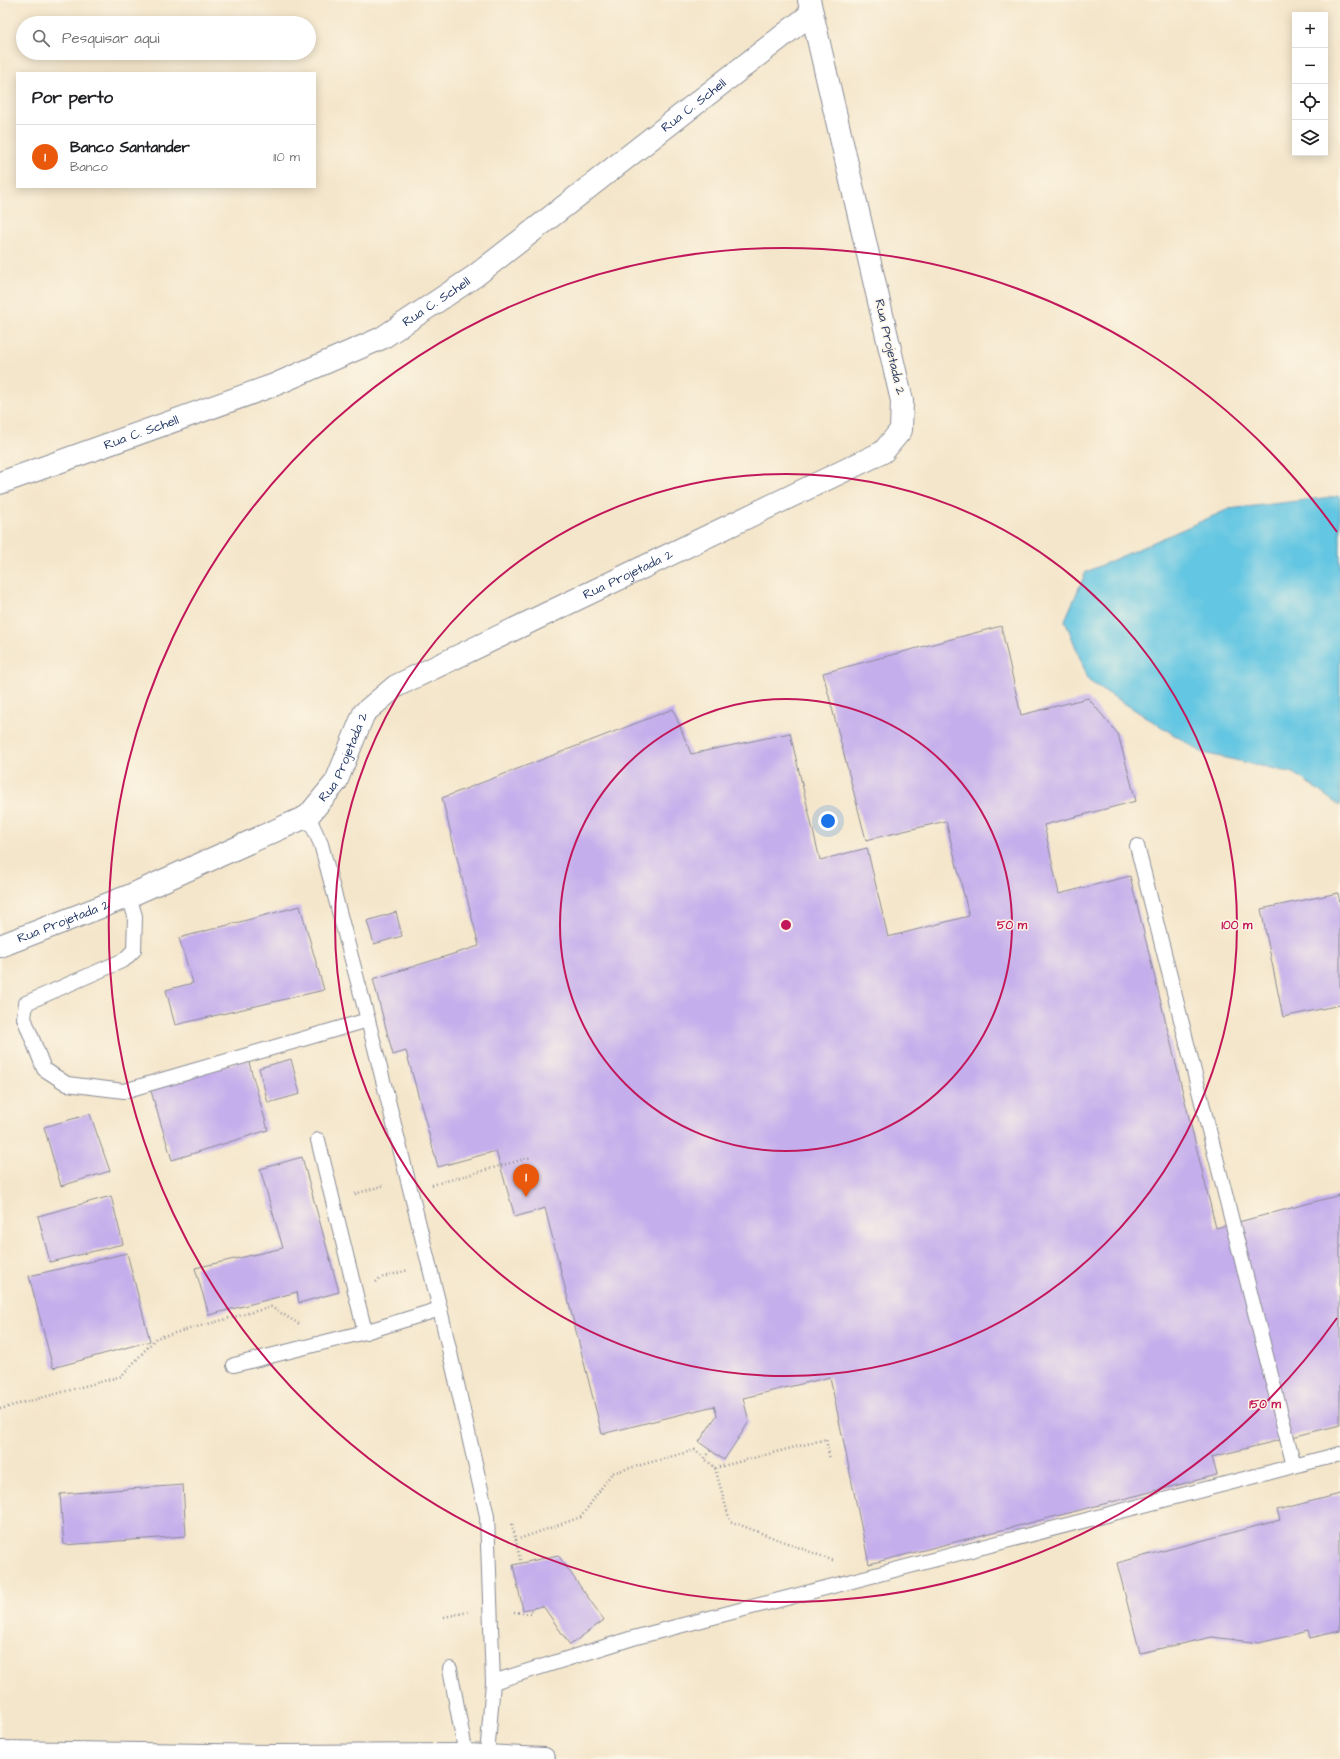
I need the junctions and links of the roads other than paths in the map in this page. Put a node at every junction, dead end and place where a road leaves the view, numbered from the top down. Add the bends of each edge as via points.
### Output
1 (810, 6) edge
2 (0, 483) edge
3 (308, 816) junction
4 (1137, 846) dead end
5 (129, 896) junction
6 (0, 946) edge
7 (368, 1020) junction
8 (318, 1140) dead end
9 (440, 1309) junction
10 (365, 1332) junction
11 (234, 1365) dead end
12 (1340, 1454) edge
13 (1294, 1466) junction
14 (450, 1669) dead end
15 (494, 1682) junction
16 (0, 1752) edge
17 (471, 1757) edge
18 (271, 1758) edge
19 (544, 1759) edge

1 - 2 street, Rua C. Schell via 475,276 382,338 274,384
1 - 3 street, Rua Projetada 2 via 902,401 901,430 883,452 396,686 364,713 336,782
3 - 5 street, Rua Projetada 2
3 - 7 lane via 321,844
4 - 13 lane
5 - 6 street, Rua Projetada 2
5 - 7 lane via 135,916 134,950 124,960 26,1003 24,1018 44,1069 67,1084 124,1091
7 - 9 lane
8 - 10 lane
9 - 10 lane
9 - 15 lane via 487,1516
10 - 11 lane
12 - 13 lane
13 - 15 lane via 633,1638
14 - 17 lane
15 - 17 lane
16 - 18 street
17 - 18 street
17 - 19 street

